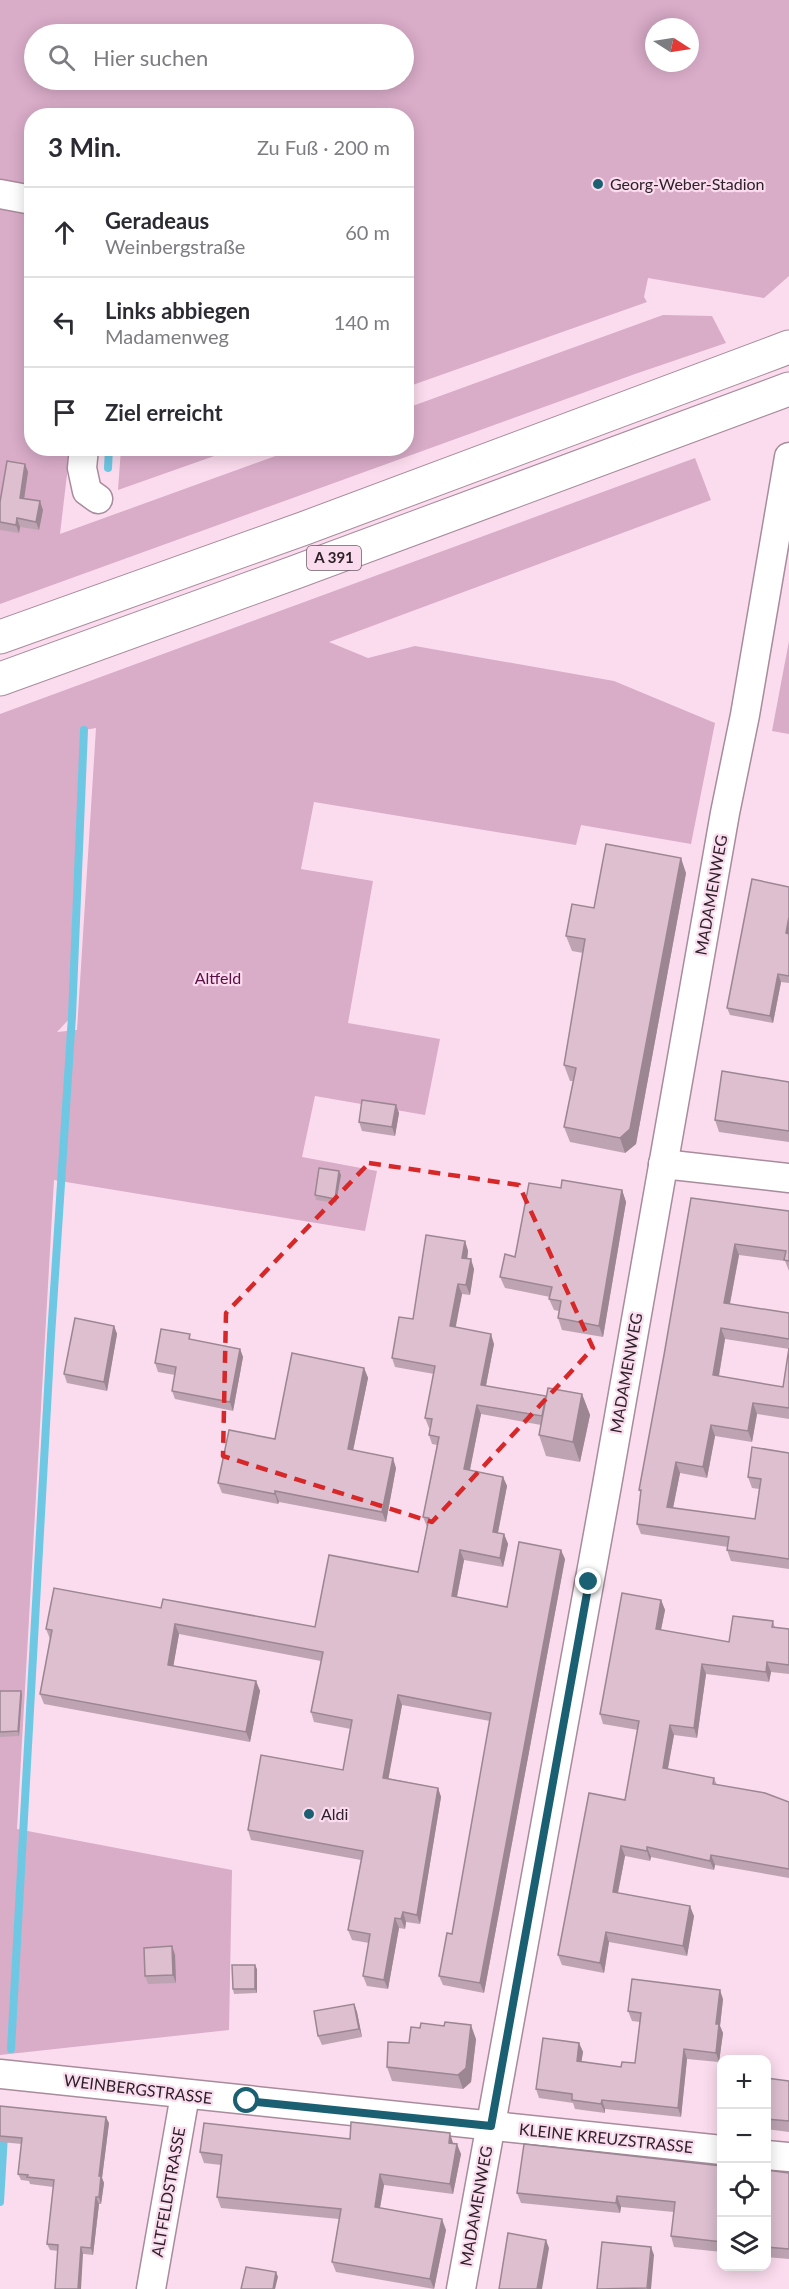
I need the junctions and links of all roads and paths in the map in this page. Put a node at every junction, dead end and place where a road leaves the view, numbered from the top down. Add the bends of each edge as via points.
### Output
1 (0, 194) edge
2 (24, 198) edge
3 (789, 347) edge
4 (789, 389) edge
5 (83, 456) edge
6 (789, 457) edge
7 (99, 499) dead end
8 (0, 637) edge
9 (0, 679) edge
10 (663, 1164) junction
11 (789, 1178) edge
12 (0, 2074) edge
13 (185, 2095) junction
14 (491, 2126) junction
15 (717, 2149) edge
16 (771, 2155) edge
17 (789, 2157) edge
18 (151, 2289) edge
19 (461, 2289) edge

1 - 2 street
3 - 8 highway, A 391
4 - 9 highway, A 391
5 - 7 street via 87,491
6 - 10 street, MADAMENWEG
10 - 11 street
10 - 14 street, MADAMENWEG
12 - 13 street, WEINBERGSTRASSE
13 - 14 street, WEINBERGSTRASSE
13 - 18 street, ALTFELDSTRASSE
14 - 15 street, KLEINE KREUZSTRASSE
14 - 19 street, MADAMENWEG
16 - 17 street

